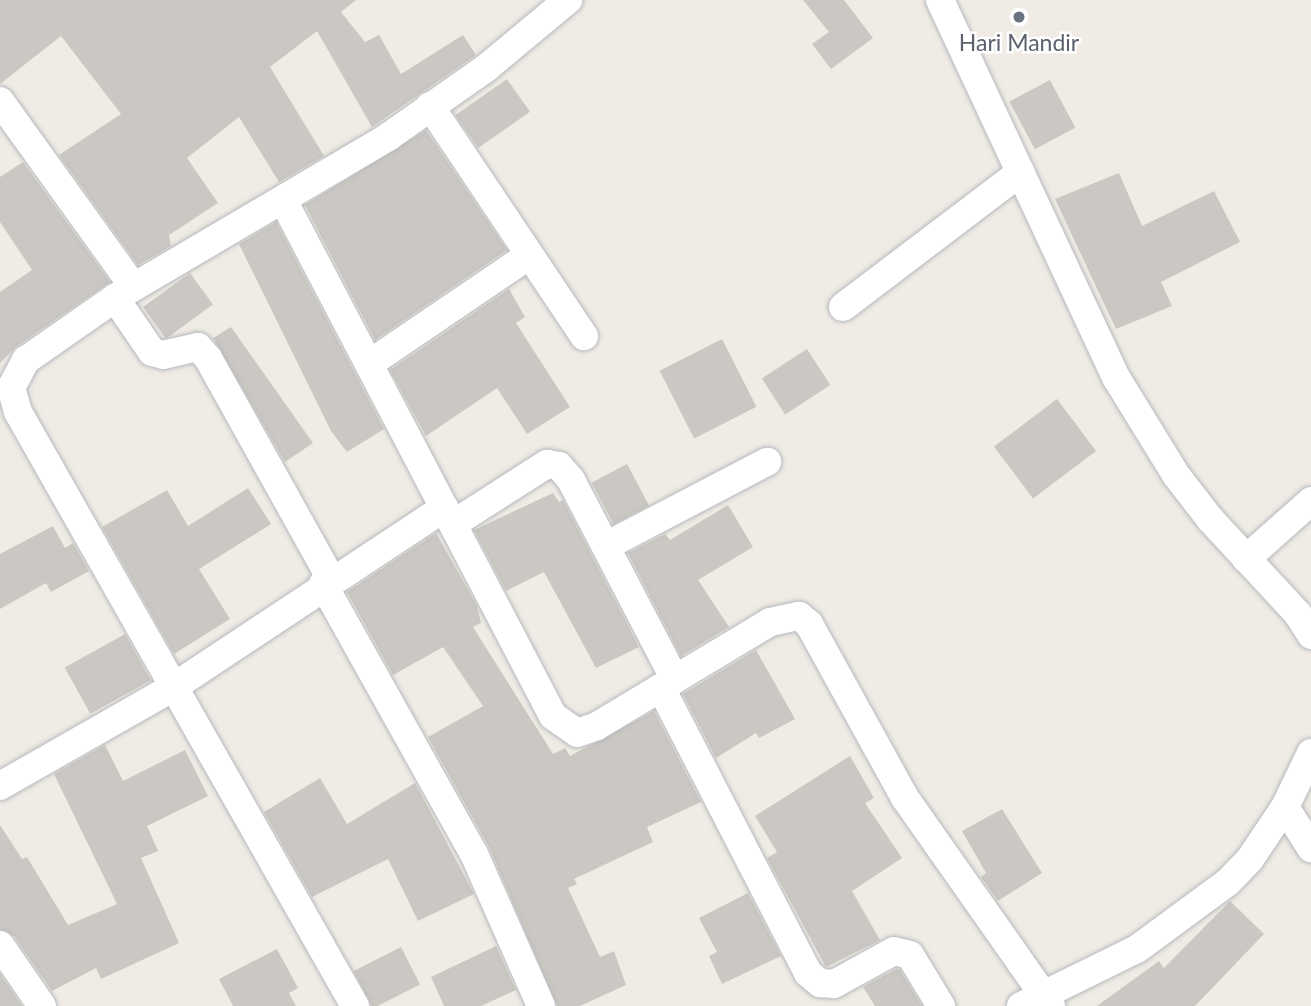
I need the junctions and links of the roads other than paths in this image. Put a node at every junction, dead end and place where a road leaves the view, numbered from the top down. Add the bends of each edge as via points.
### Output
1 (568, 0) edge
2 (952, 5) edge
3 (0, 101) edge
4 (430, 106) junction
5 (1021, 173) junction
6 (283, 200) junction
7 (528, 256) junction
8 (124, 292) junction
9 (843, 307) dead end
10 (584, 336) dead end
11 (369, 364) junction
12 (6, 383) edge
13 (767, 462) dead end
14 (1311, 501) edge
15 (448, 516) junction
16 (606, 546) junction
17 (1247, 559) junction
18 (327, 582) junction
19 (1311, 635) edge
20 (668, 684) junction
21 (175, 686) junction
22 (1311, 753) edge
23 (0, 786) edge
24 (1285, 807) junction
25 (1311, 848) edge
26 (0, 944) edge
27 (1038, 1002) edge
28 (42, 1006) edge
29 (355, 1006) edge
30 (541, 1006) edge
31 (941, 1006) edge

1 - 4 street via 486,68
2 - 5 street
3 - 8 street
4 - 6 street
4 - 7 street
5 - 9 street
5 - 17 street via 1117,379 1176,475
6 - 8 street
6 - 11 street
7 - 10 street
7 - 11 street
8 - 12 street via 26,360
8 - 18 street via 152,352 163,355 198,347 208,358
11 - 15 street
12 - 21 street via 18,412
13 - 16 street
14 - 17 street
15 - 16 street via 547,464 559,466
15 - 18 street
15 - 20 street via 553,716 566,727 577,733 597,726
16 - 20 street
17 - 19 street via 1298,614
18 - 21 street
18 - 30 street via 474,854
20 - 27 street via 786,615 799,616 809,624 905,798
20 - 31 street via 808,973 820,983 835,985 894,951 910,956
21 - 23 street
21 - 29 street
22 - 24 street
24 - 25 street
24 - 27 street via 1250,859 1183,918
26 - 28 street

